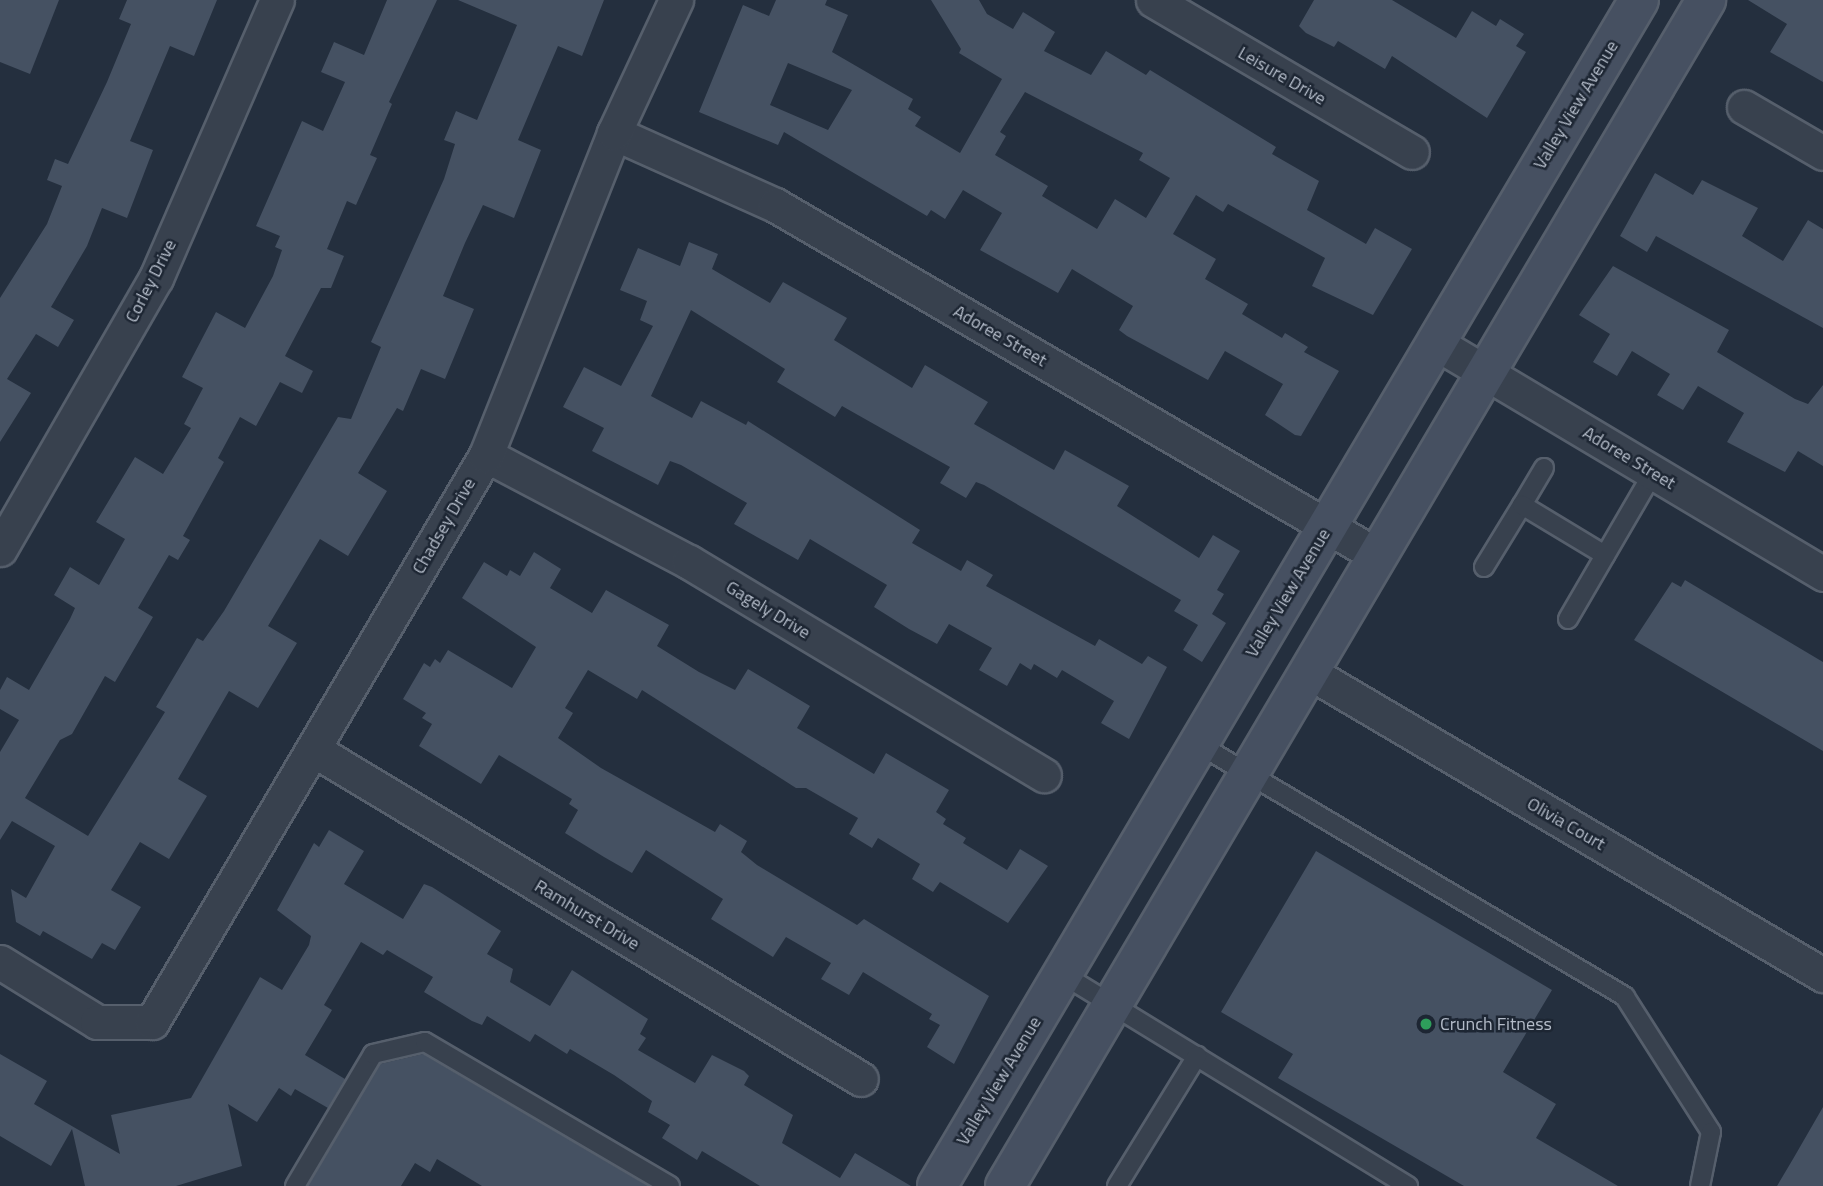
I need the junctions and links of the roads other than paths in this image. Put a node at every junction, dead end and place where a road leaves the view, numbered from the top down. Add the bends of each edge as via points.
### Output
1 (277, 0) edge
2 (676, 0) edge
3 (1153, 0) edge
4 (1639, 0) edge
5 (1706, 0) edge
6 (1744, 107) dead end
7 (614, 133) junction
8 (1412, 152) dead end
9 (1823, 153) edge
10 (1436, 343) junction
11 (1486, 372) junction
12 (486, 454) junction
13 (1544, 468) dead end
14 (1653, 473) junction
15 (1522, 505) junction
16 (1327, 526) junction
17 (0, 549) edge
18 (1605, 555) junction
19 (1378, 556) junction
20 (1484, 568) dead end
21 (1823, 574) edge
22 (1568, 619) dead end
23 (1309, 672) junction
24 (1198, 744) junction
25 (314, 750) junction
26 (1249, 773) junction
27 (1044, 775) dead end
28 (0, 962) edge
29 (1062, 974) junction
30 (1823, 975) edge
31 (1112, 1004) junction
32 (1196, 1056) junction
33 (861, 1079) dead end
34 (295, 1186) edge
35 (670, 1186) edge
36 (937, 1186) edge
37 (1005, 1186) edge
38 (1117, 1186) edge
39 (1408, 1186) edge
40 (1700, 1186) edge

1 - 17 street, Corley Drive via 156,278
2 - 7 street, Chadsey Drive
3 - 8 street, Leisure Drive
4 - 10 main road, Valley View Avenue
5 - 11 main road
6 - 9 street
7 - 12 street, Chadsey Drive
7 - 16 street, Adoree Street via 775,205
10 - 11 street, Adoree Street
10 - 16 main road, Valley View Avenue
11 - 14 street, Adoree Street
11 - 19 main road
12 - 25 street, Chadsey Drive
12 - 27 street, Gagely Drive via 689,562
13 - 15 lane
14 - 18 lane
14 - 21 street, Adoree Street
15 - 18 lane
15 - 20 lane
16 - 19 street, Adoree Street
16 - 24 main road, Valley View Avenue
18 - 22 lane
19 - 23 main road
23 - 26 main road
23 - 30 street, Olivia Court
24 - 26 lane
24 - 29 main road, Valley View Avenue
25 - 28 street, Chadsey Drive via 152,1022 97,1022
25 - 33 street, Ramhurst Drive
26 - 31 main road
26 - 40 lane via 1625,997 1711,1132
29 - 31 lane
29 - 36 main road, Valley View Avenue
31 - 32 lane
31 - 37 main road
32 - 38 lane
32 - 39 lane
34 - 35 lane via 373,1054 425,1042

